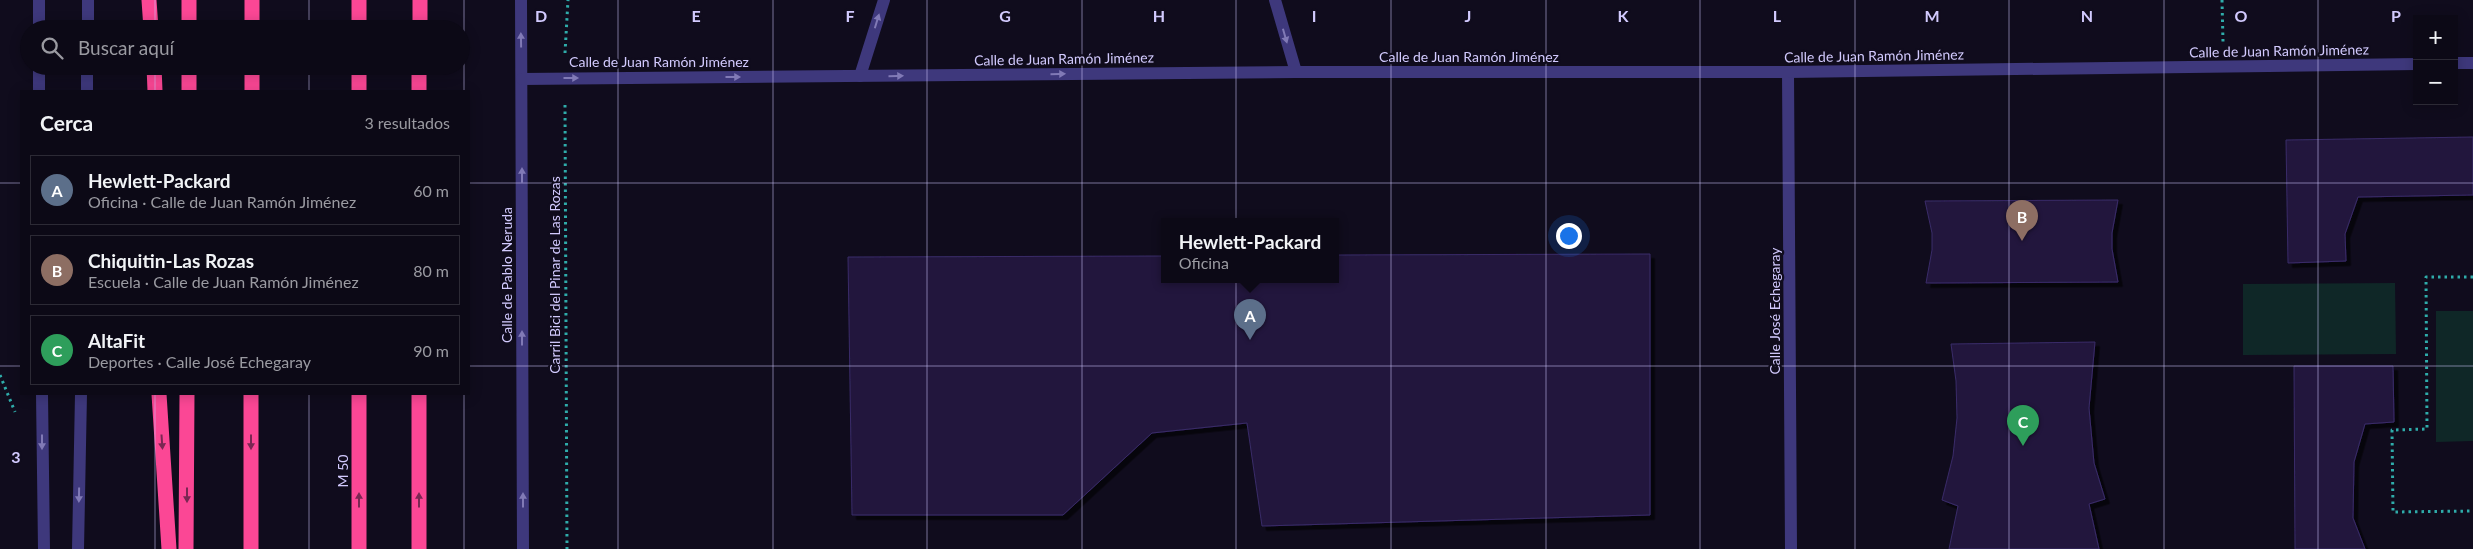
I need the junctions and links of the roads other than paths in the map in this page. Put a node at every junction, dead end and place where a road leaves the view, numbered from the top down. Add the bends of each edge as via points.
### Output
1 (39, 0) edge
2 (88, 0) edge
3 (149, 0) edge
4 (189, 0) edge
5 (252, 0) edge
6 (359, 0) edge
7 (420, 0) edge
8 (521, 0) edge
9 (884, 0) edge
10 (1275, 0) edge
11 (39, 20) edge
12 (88, 20) edge
13 (150, 20) edge
14 (189, 20) edge
15 (252, 20) edge
16 (359, 20) edge
17 (420, 20) edge
18 (2473, 63) edge
19 (2413, 64) edge
20 (2458, 64) edge
21 (1296, 72) junction
22 (1788, 72) junction
23 (39, 75) edge
24 (87, 75) edge
25 (154, 75) edge
26 (189, 75) edge
27 (252, 75) edge
28 (359, 75) edge
29 (419, 75) edge
30 (860, 76) junction
31 (522, 79) junction
32 (40, 90) edge
33 (87, 90) edge
34 (155, 90) edge
35 (189, 90) edge
36 (252, 90) edge
37 (359, 90) edge
38 (419, 90) edge
39 (42, 395) edge
40 (81, 395) edge
41 (159, 395) edge
42 (187, 395) edge
43 (251, 395) edge
44 (359, 395) edge
45 (419, 395) edge
46 (44, 549) edge
47 (78, 549) edge
48 (169, 549) edge
49 (186, 549) edge
50 (251, 549) edge
51 (359, 549) edge
52 (419, 549) edge
53 (523, 549) edge
54 (1791, 549) edge

1 - 11 street
2 - 12 street
3 - 13 highway
4 - 14 highway
5 - 15 highway
6 - 16 highway
7 - 17 highway
31 -> 8 street, Calle de Pablo Neruda
30 -> 9 street
10 -> 21 street
18 - 20 street
19 - 22 street, Calle de Juan Ramón Jiménez
21 - 22 street, Calle de Juan Ramón Jiménez
30 -> 21 street, Calle de Juan Ramón Jiménez
22 - 54 street, Calle José Echegaray
23 - 32 street
24 - 33 street
25 - 34 highway
26 - 35 highway
27 - 36 highway
28 - 37 highway
29 - 38 highway
31 -> 30 street, Calle de Juan Ramón Jiménez
53 -> 31 street, Calle de Pablo Neruda
39 -> 46 street
40 -> 47 street
41 -> 48 highway
42 -> 49 highway
43 -> 50 highway
51 -> 44 highway, M 50
52 -> 45 highway

